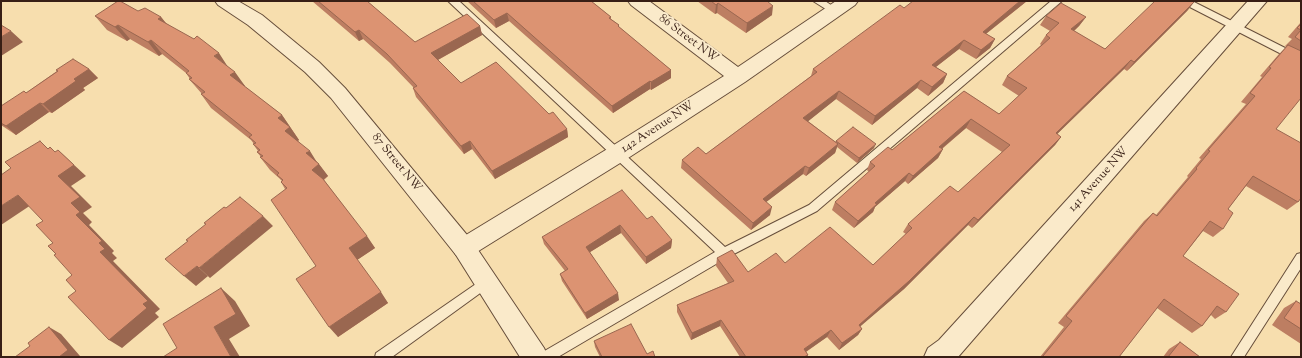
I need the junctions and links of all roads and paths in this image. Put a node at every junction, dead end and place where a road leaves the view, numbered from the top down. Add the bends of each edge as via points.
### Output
1 (224, 1) edge
2 (453, 1) edge
3 (638, 1) edge
4 (818, 1) edge
5 (1057, 1) edge
6 (1185, 1) edge
7 (1258, 1) edge
8 (842, 6) edge
9 (1236, 27) junction
10 (1301, 60) edge
11 (738, 77) junction
12 (617, 154) junction
13 (464, 248) junction
14 (724, 252) junction
15 (1301, 258) edge
16 (486, 282) junction
17 (947, 354) edge
18 (381, 357) edge
19 (534, 357) edge
20 (546, 357) edge
21 (1237, 357) edge

1 - 13 street, 87 Street NW via 255,20 338,92
2 - 12 lane
3 - 11 street, 86 Street NW
4 - 8 lane
5 - 14 lane via 813,208
6 - 9 lane
7 - 9 street, 141 Avenue NW
8 - 11 street, 142 Avenue NW
9 - 10 lane
9 - 17 street, 141 Avenue NW
11 - 12 street, 142 Avenue NW
12 - 13 street, 142 Avenue NW
12 - 14 lane
13 - 16 street, 87 Street NW
14 - 20 lane
15 - 21 lane
16 - 18 lane
16 - 19 street, 87 Street NW

